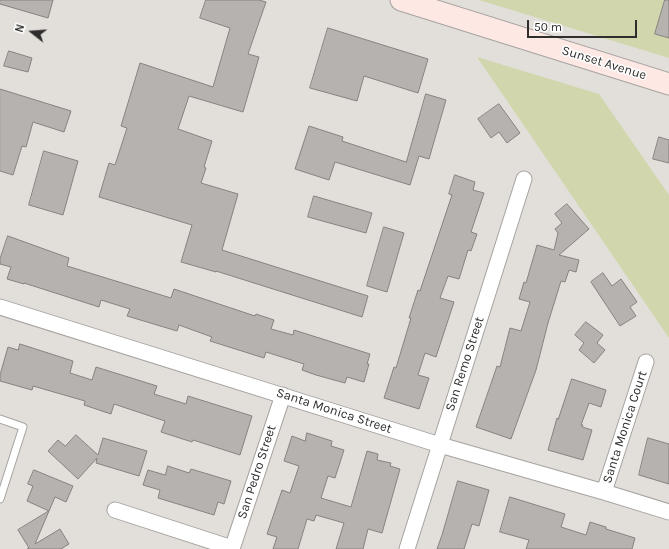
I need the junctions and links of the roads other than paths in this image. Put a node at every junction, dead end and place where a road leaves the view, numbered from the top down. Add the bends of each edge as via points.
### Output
1 (401, 0) edge
2 (669, 84) edge
3 (524, 179) dead end
4 (0, 307) edge
5 (646, 362) dead end
6 (283, 395) junction
7 (0, 419) edge
8 (440, 445) junction
9 (4, 476) edge
10 (604, 492) junction
11 (0, 499) edge
12 (115, 510) dead end
13 (669, 512) edge
14 (232, 549) edge
15 (407, 549) edge

1 - 2 main road, Sunset Avenue
3 - 8 street, San Remo Street
4 - 6 street, Santa Monica Street
5 - 10 street, Santa Monica Court
6 - 8 street, Santa Monica Street
6 - 14 street, San Pedro Street
7 - 9 lane via 23,427
8 - 10 street, Santa Monica Street
8 - 15 street, San Remo Street
9 - 11 lane
10 - 13 street, Santa Monica Street
12 - 14 street

